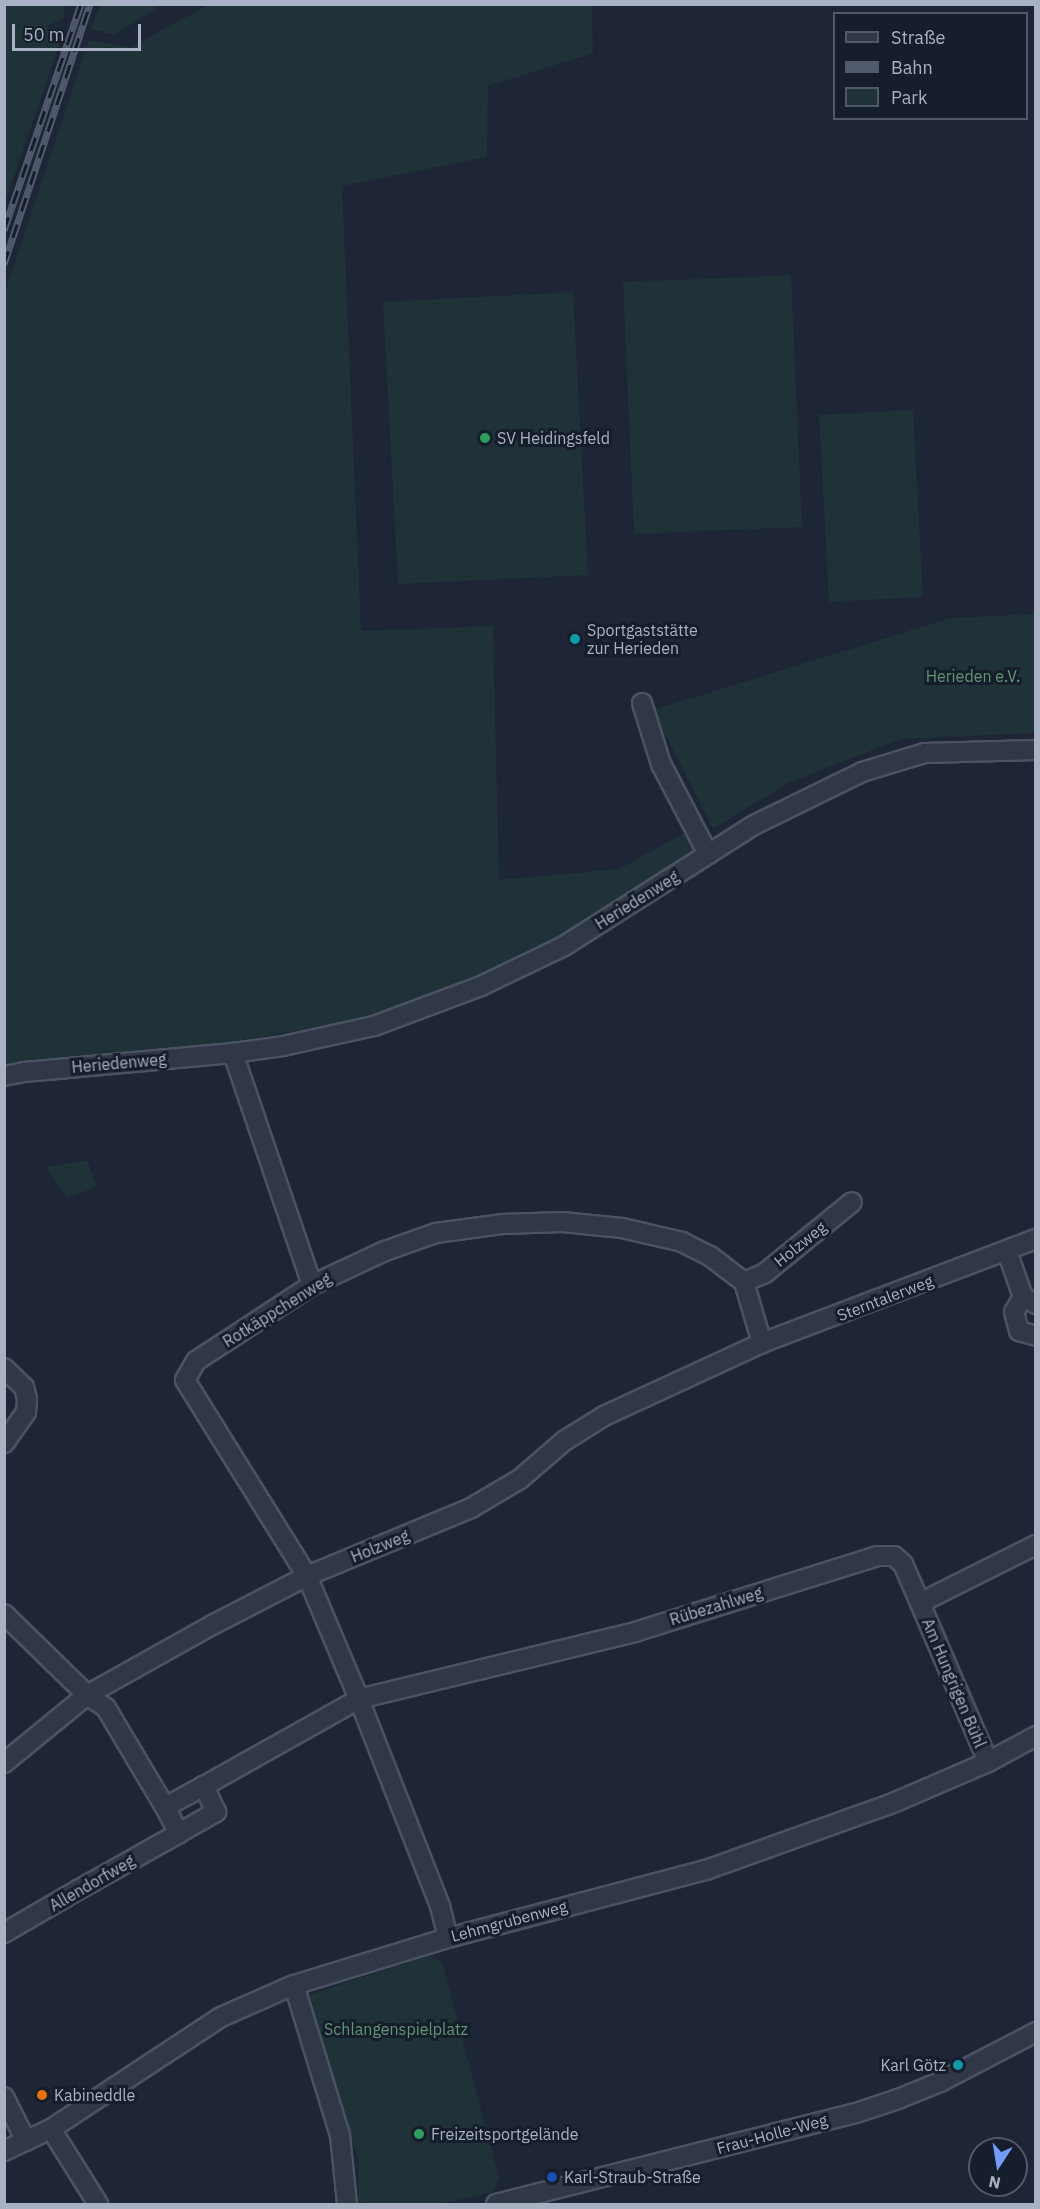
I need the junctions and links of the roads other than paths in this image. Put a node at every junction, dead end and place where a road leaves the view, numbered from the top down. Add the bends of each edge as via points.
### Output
1 (642, 703) dead end
2 (1035, 750) edge
3 (708, 854) junction
4 (233, 1053) junction
5 (4, 1076) edge
6 (852, 1202) dead end
7 (1035, 1239) edge
8 (1007, 1251) junction
9 (744, 1282) junction
10 (312, 1285) junction
11 (1029, 1300) edge
12 (1035, 1336) edge
13 (762, 1343) junction
14 (4, 1368) edge
15 (4, 1443) edge
16 (1035, 1545) edge
17 (307, 1576) junction
18 (920, 1603) junction
19 (4, 1614) edge
20 (87, 1695) junction
21 (359, 1699) junction
22 (1035, 1736) edge
23 (988, 1762) junction
24 (4, 1763) edge
25 (204, 1786) junction
26 (165, 1807) junction
27 (179, 1833) junction
28 (4, 1933) edge
29 (448, 1938) junction
30 (294, 1985) junction
31 (1035, 2032) edge
32 (4, 2097) edge
33 (51, 2129) junction
34 (26, 2141) junction
35 (4, 2151) edge
36 (98, 2205) edge
37 (347, 2205) edge
38 (496, 2205) edge

1 - 3 street via 660,764
2 - 3 street, Heriedenweg via 925,753 862,772 754,825
3 - 4 street, Heriedenweg via 564,946 481,986 374,1026
4 - 5 street, Heriedenweg
4 - 10 street
6 - 9 street, Holzweg via 765,1273
7 - 8 street, Sterntalerweg
8 - 11 street
8 - 13 street, Sterntalerweg
9 - 10 street, Rotkäppchenweg via 710,1256 682,1242 622,1228 562,1222 503,1224 436,1233 385,1251
9 - 13 street
10 - 17 street, Rotkäppchenweg via 196,1361 185,1380
11 - 12 street via 1014,1312 1019,1331
13 - 17 street, Holzweg via 604,1416 564,1441 520,1479 471,1508
14 - 15 street via 24,1387 27,1399 26,1412
16 - 18 street
17 - 20 street, Holzweg
17 - 21 street
18 - 21 street, Rübezahlweg via 903,1564 894,1556 878,1556 635,1632
18 - 23 street, Am Hungrigen Bühl
19 - 20 street
20 - 24 street, Holzweg
20 - 26 street via 106,1708
21 - 25 street
21 - 29 street via 440,1906
22 - 23 street, Lehmgrubenweg
23 - 29 street, Lehmgrubenweg via 893,1803 706,1870
25 - 26 street
25 - 27 street, Allendorfweg via 216,1812
26 - 27 street
27 - 28 street, Allendorfweg
29 - 30 street, Lehmgrubenweg
30 - 33 street, Lehmgrubenweg via 221,2017
30 - 37 street via 340,2135
31 - 38 street, Frau-Holle-Weg via 940,2082 877,2106
32 - 34 street
33 - 34 street, Lehmgrubenweg
33 - 36 street
34 - 35 street, Lehmgrubenweg

